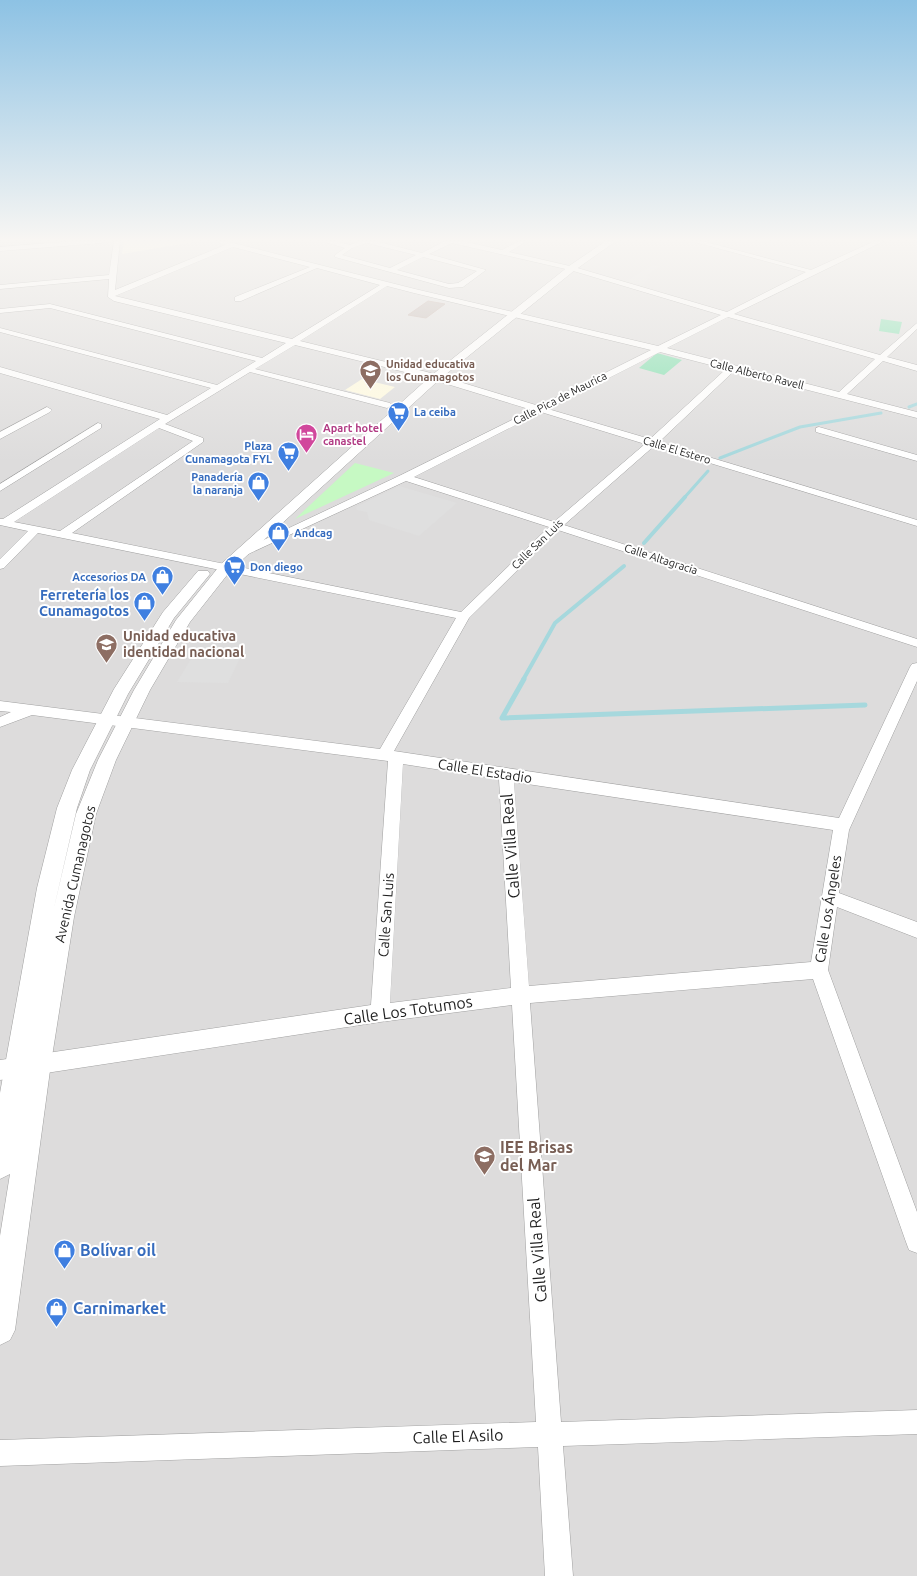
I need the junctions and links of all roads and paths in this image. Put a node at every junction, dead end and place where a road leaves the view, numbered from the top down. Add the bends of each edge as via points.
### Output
1 (83, 315) edge
2 (179, 315) edge
3 (339, 315) edge
4 (507, 315) edge
5 (515, 315) edge
6 (725, 315) edge
7 (728, 315) edge
8 (917, 325) edge
9 (0, 330) edge
10 (296, 342) junction
11 (659, 349) junction
12 (882, 358) junction
13 (265, 361) junction
14 (732, 368) junction
15 (917, 368) edge
16 (0, 370) edge
17 (250, 370) junction
18 (430, 375) junction
19 (220, 388) junction
20 (840, 396) junction
21 (387, 405) junction
22 (539, 409) junction
23 (47, 410) dead end
24 (917, 415) edge
25 (169, 419) junction
26 (159, 425) junction
27 (98, 426) dead end
28 (818, 430) dead end
29 (0, 436) edge
30 (653, 442) junction
31 (917, 458) edge
32 (405, 476) junction
33 (0, 488) edge
34 (3, 522) edge
35 (917, 523) edge
36 (556, 525) junction
37 (37, 528) junction
38 (63, 534) junction
39 (226, 562) junction
40 (0, 566) edge
41 (464, 616) junction
42 (917, 643) edge
43 (917, 667) edge
44 (0, 706) edge
45 (30, 710) junction
46 (105, 720) junction
47 (127, 721) junction
48 (0, 722) edge
49 (390, 756) junction
50 (506, 775) junction
51 (843, 825) junction
52 (830, 897) junction
53 (917, 930) edge
54 (819, 970) junction
55 (520, 995) junction
56 (380, 1013) junction
57 (39, 1063) junction
58 (8, 1068) edge
59 (0, 1166) edge
60 (917, 1242) edge
61 (0, 1330) edge
62 (917, 1422) edge
63 (549, 1433) junction
64 (0, 1453) edge
65 (559, 1576) edge

1 - 13 street
2 - 10 street, Calle El Estero
3 - 10 street
4 - 18 street, Avenida Cumanagotos
5 - 11 street, Calle Alberto Ravell
6 - 11 street, Calle Pica de Maurica
7 - 12 street
8 - 12 street
9 - 19 street
10 - 13 street
10 - 18 street, Calle El Estero
11 - 14 street, Calle Alberto Ravell
11 - 22 street, Calle Pica de Maurica
12 - 15 street
12 - 20 street
13 - 17 street
14 - 20 street, Calle Alberto Ravell
14 - 30 street, Calle San Luis
16 - 25 street
17 - 19 street
17 - 21 street
18 - 21 street, Avenida Cumanagotos
18 - 22 street, Calle El Estero
18 - 39 street, Avenida Cumanagotos
19 - 25 street
20 - 24 street, Calle Alberto Ravell
21 - 39 street, Avenida Cumanagotos
22 - 30 street, Calle El Estero
22 - 32 street, Calle Pica de Maurica
23 - 29 street
25 - 26 street
26 - 34 street
26 - 38 street via 200,440
27 - 33 street
28 - 31 street
30 - 35 street, Calle El Estero
30 - 36 street, Calle San Luis
32 - 36 street, Calle Altagracia
32 - 39 street, Calle Pica de Maurica
34 - 37 street
36 - 41 street, Calle San Luis
36 - 42 street, Calle Altagracia
37 - 38 street
37 - 40 street
38 - 39 street
39 - 41 street
39 - 46 street, Avenida Cumanagotos via 168,615
39 - 47 street, Avenida Cumanagotos via 184,620
41 - 49 street, Calle San Luis
43 - 51 street, Calle Los Ángeles
44 - 45 street
45 - 46 street
45 - 48 street
46 - 47 street, Calle El Estadio
46 - 58 street, Avenida Cumanagotos via 67,808
47 - 49 street, Calle El Estadio
47 - 57 street, Avenida Cumanagotos via 107,760 86,814 63,917
49 - 50 street, Calle El Estadio
49 - 56 street, Calle San Luis
50 - 51 street, Calle El Estadio
50 - 55 street, Calle Villa Real
51 - 52 street, Calle Los Ángeles
52 - 53 street
52 - 54 street, Calle Los Ángeles
54 - 55 street, Calle Los Totumos
54 - 60 street, Calle Los Ángeles
55 - 56 street, Calle Los Totumos
55 - 63 street, Calle Villa Real
56 - 57 street, Calle Los Totumos
57 - 58 street, Calle Los Totumos
57 - 61 street, Avenida Cumanagotos
58 - 59 street, Avenida Cumanagotos
62 - 63 street, Calle El Asilo
63 - 64 street, Calle El Asilo
63 - 65 street, Calle Villa Real

